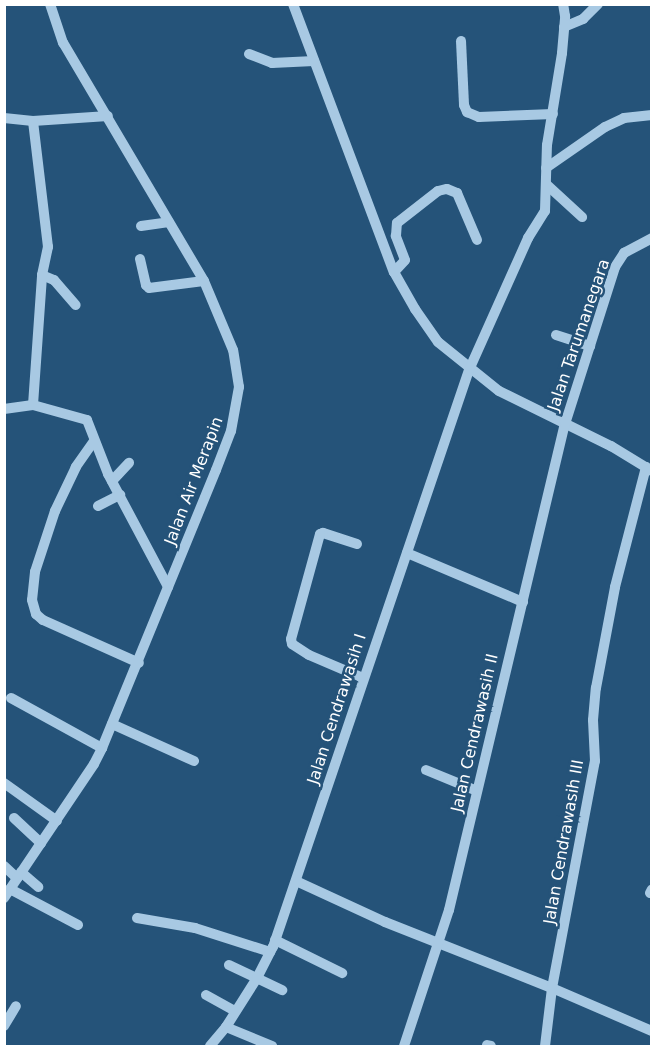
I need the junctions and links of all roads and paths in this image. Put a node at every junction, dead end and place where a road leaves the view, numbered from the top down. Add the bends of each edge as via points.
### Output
1 (50, 4) edge
2 (293, 4) edge
3 (563, 4) edge
4 (598, 4) edge
5 (564, 27) junction
6 (461, 41) dead end
7 (249, 54) dead end
8 (314, 62) junction
9 (553, 114) junction
10 (651, 115) edge
11 (108, 116) junction
12 (4, 118) edge
13 (33, 121) junction
14 (546, 168) junction
15 (546, 184) junction
16 (582, 217) dead end
17 (169, 222) junction
18 (141, 226) dead end
19 (651, 238) edge
20 (477, 240) dead end
21 (140, 259) dead end
22 (394, 272) junction
23 (42, 275) junction
24 (204, 281) junction
25 (76, 305) dead end
26 (556, 335) dead end
27 (590, 346) junction
28 (469, 370) junction
29 (33, 405) junction
30 (4, 409) edge
31 (565, 424) junction
32 (94, 441) junction
33 (129, 463) dead end
34 (649, 469) edge
35 (112, 481) junction
36 (120, 495) junction
37 (98, 506) dead end
38 (357, 544) dead end
39 (407, 553) junction
40 (168, 586) junction
41 (523, 602) junction
42 (139, 663) junction
43 (363, 678) junction
44 (11, 698) dead end
45 (112, 724) junction
46 (102, 748) junction
47 (194, 761) dead end
48 (426, 770) dead end
49 (4, 783) edge
50 (477, 791) junction
51 (14, 818) dead end
52 (57, 821) junction
53 (41, 843) junction
54 (4, 866) edge
55 (19, 875) junction
56 (296, 881) junction
57 (38, 887) dead end
58 (7, 894) edge
59 (136, 918) dead end
60 (78, 925) dead end
61 (275, 940) junction
62 (440, 944) junction
63 (270, 952) junction
64 (229, 965) dead end
65 (342, 974) dead end
66 (257, 978) junction
67 (552, 987) junction
68 (282, 990) dead end
69 (206, 995) dead end
70 (16, 1006) dead end
71 (235, 1011) junction
72 (4, 1026) edge
73 (226, 1027) junction
74 (651, 1031) edge
75 (210, 1047) edge
76 (272, 1047) edge
77 (404, 1047) edge
78 (545, 1047) edge

1 - 11 street, Jalan Air Merapin via 63,43
2 - 8 street
3 - 5 street, Jalan Cendrawasih I
4 - 5 street via 583,20
5 - 9 street, Jalan Cendrawasih I
6 - 9 street via 467,112 479,117
7 - 8 street via 272,63
8 - 22 street
9 - 14 street, Jalan Cendrawasih I
10 - 14 street via 624,118 605,127
11 - 13 street
11 - 17 street, Jalan Air Merapin
12 - 13 street
13 - 23 street via 48,247
14 - 15 street, Jalan Cendrawasih I
15 - 16 street
15 - 28 street, Jalan Cendrawasih I via 545,211 528,238
17 - 18 street
17 - 24 street, Jalan Air Merapin
19 - 27 street, Jalan Tarumanegara via 624,253 615,267
20 - 22 street via 457,193 438,191 396,223 396,236 405,260
21 - 24 street via 149,288
22 - 28 street via 438,342
23 - 25 street via 54,280
23 - 29 street
24 - 40 street, Jalan Air Merapin via 233,350 239,387 231,431
26 - 27 street
27 - 31 street, Jalan Tarumanegara
28 - 31 street via 499,391
28 - 39 street, Jalan Cendrawasih I
29 - 30 street
29 - 32 street via 85,418
31 - 34 street
31 - 41 street, Jalan Cendrawasih II
32 - 35 street
32 - 42 street via 55,511 35,572 32,600 36,614 43,620
33 - 35 street
34 - 67 street, Jalan Cendrawasih III via 615,587 596,688 594,765
35 - 36 street
36 - 37 street
36 - 40 street
38 - 43 street via 320,534 291,639 292,644 309,655
39 - 41 street
39 - 43 street, Jalan Cendrawasih I
40 - 42 street, Jalan Air Merapin
41 - 50 street, Jalan Cendrawasih II
42 - 45 street, Jalan Air Merapin
43 - 56 street, Jalan Cendrawasih I
44 - 46 street
45 - 46 street, Jalan Air Merapin
45 - 47 street
46 - 52 street, Jalan Air Merapin
48 - 50 street
49 - 52 street
50 - 62 street, Jalan Cendrawasih II
51 - 53 street
52 - 53 street, Jalan Air Merapin
53 - 55 street, Jalan Air Merapin
54 - 55 street
55 - 57 street
55 - 58 street, Jalan Air Merapin
56 - 61 street, Jalan Cendrawasih I
56 - 62 street
58 - 60 street
59 - 63 street via 195,928
61 - 63 street, Jalan Cendrawasih I
61 - 65 street
62 - 67 street
62 - 77 street, Jalan Cendrawasih II
63 - 66 street, Jalan Cendrawasih I
64 - 66 street
66 - 68 street
66 - 71 street, Jalan Cendrawasih I
67 - 74 street
67 - 78 street, Jalan Cendrawasih III
69 - 71 street
70 - 72 street
71 - 73 street, Jalan Cendrawasih I
73 - 75 street, Jalan Cendrawasih I
73 - 76 street

